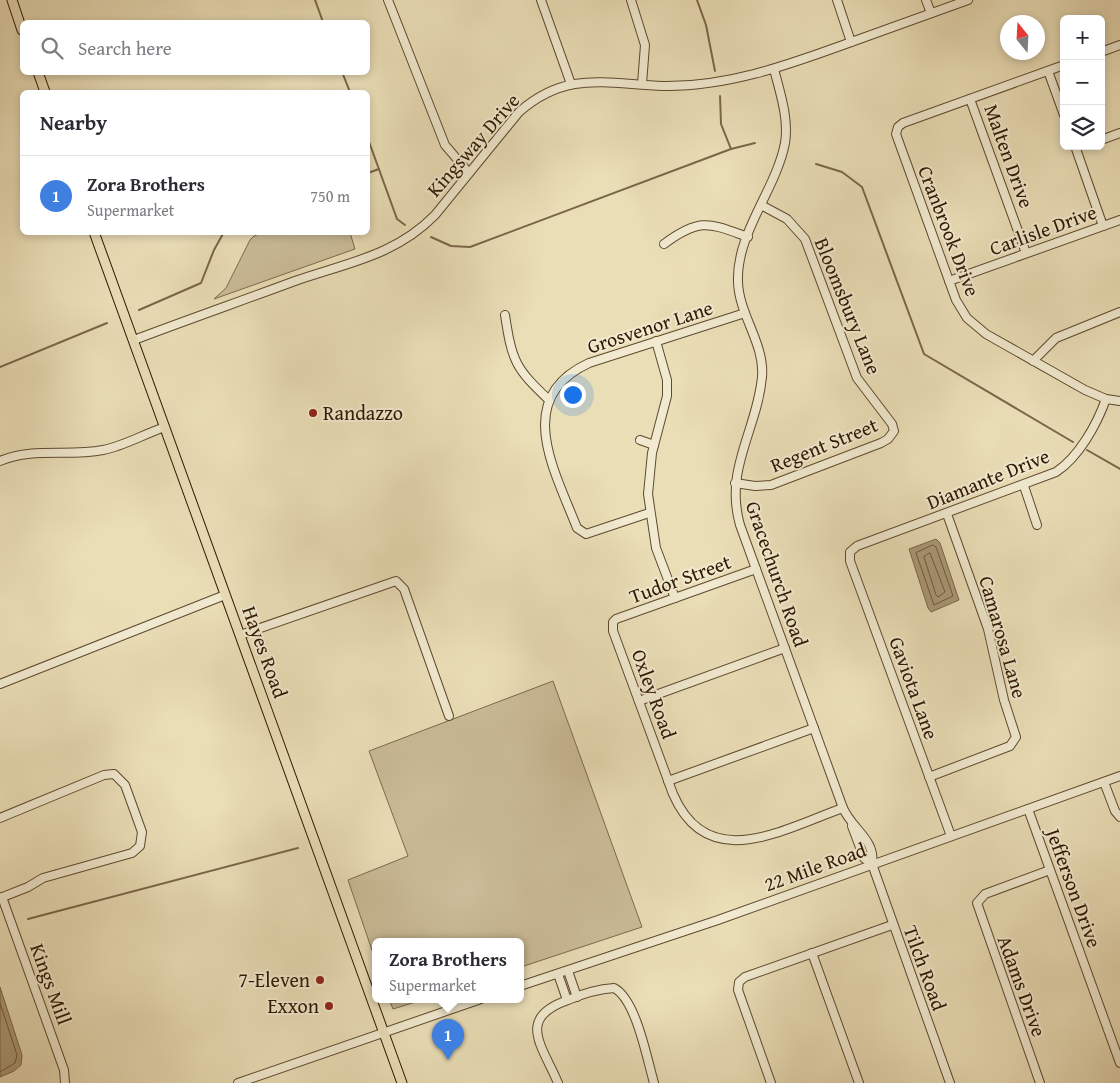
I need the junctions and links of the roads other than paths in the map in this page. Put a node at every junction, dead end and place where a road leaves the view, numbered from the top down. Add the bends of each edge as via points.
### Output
1 (12, 0) edge
2 (388, 0) edge
3 (540, 0) edge
4 (631, 0) edge
5 (837, 0) edge
6 (926, 0) edge
7 (968, 0) edge
8 (931, 13) junction
9 (20, 24) edge
10 (851, 42) junction
11 (1120, 45) edge
12 (1105, 51) edge
13 (1060, 67) edge
14 (774, 69) junction
15 (1048, 71) junction
16 (39, 75) edge
17 (571, 84) junction
18 (642, 84) junction
19 (44, 90) edge
20 (970, 99) junction
21 (1060, 105) edge
22 (1120, 133) edge
23 (1105, 139) edge
24 (1079, 150) edge
25 (469, 173) junction
26 (761, 205) junction
27 (1120, 220) edge
28 (1104, 226) junction
29 (95, 235) edge
30 (748, 237) junction
31 (664, 244) dead end
32 (1026, 254) junction
33 (949, 281) junction
34 (1120, 312) edge
35 (745, 313) junction
36 (505, 315) dead end
37 (134, 340) junction
38 (656, 341) junction
39 (1033, 360) junction
40 (1106, 399) junction
41 (550, 400) junction
42 (1120, 401) edge
43 (164, 427) junction
44 (894, 431) joint
45 (640, 440) dead end
46 (654, 445) junction
47 (2, 460) edge
48 (735, 483) junction
49 (1024, 486) junction
50 (649, 513) junction
51 (947, 514) junction
52 (1037, 525) dead end
53 (850, 552) joint
54 (756, 569) junction
55 (225, 595) junction
56 (675, 598) junction
57 (616, 619) joint
58 (240, 635) junction
59 (785, 648) junction
60 (0, 684) edge
61 (639, 701) junction
62 (449, 716) dead end
63 (814, 728) junction
64 (929, 776) junction
65 (1118, 777) edge
66 (668, 781) junction
67 (1104, 782) junction
68 (1120, 785) edge
69 (843, 808) junction
70 (1028, 809) junction
71 (1120, 817) edge
72 (0, 818) edge
73 (951, 836) junction
74 (872, 864) junction
75 (1050, 870) junction
76 (1, 897) edge
77 (892, 925) junction
78 (812, 953) junction
79 (568, 971) junction
80 (558, 974) junction
81 (524, 985) edge
82 (577, 997) junction
83 (372, 999) edge
84 (567, 1000) junction
85 (373, 1003) edge
86 (469, 1003) edge
87 (384, 1032) junction
88 (1120, 1063) edge
89 (65, 1083) edge
90 (238, 1083) edge
91 (402, 1083) edge
92 (558, 1083) edge
93 (654, 1083) edge
94 (772, 1083) edge
95 (859, 1083) edge
96 (950, 1083) edge
97 (1040, 1083) edge

1 - 9 main road
2 - 25 street via 445,145
3 - 17 street
4 - 18 street via 645,45
5 - 10 street
6 - 8 street
7 - 8 street, Kingsway Drive
8 - 10 street, Kingsway Drive
10 - 14 street, Kingsway Drive
11 - 12 street
13 - 15 street
14 - 18 street, Kingsway Drive via 711,83
14 - 26 street, Gracechurch Road via 785,111 785,142
15 - 20 street
15 - 21 street
16 - 19 main road
17 - 18 street, Kingsway Drive via 591,81
17 - 25 street, Kingsway Drive via 541,95 519,112
20 - 32 street, Malten Drive
20 - 33 street, Cranbrook Drive via 903,123 896,129
22 - 23 street
24 - 28 street
25 - 37 street, Kingsway Drive via 423,227 384,252 328,269
26 - 30 street, Gracechurch Road
26 - 44 street, Bloomsbury Lane via 793,224 807,242 857,378
27 - 28 street, Carlisle Drive
28 - 32 street, Carlisle Drive
29 - 37 main road, Hayes Road
30 - 31 street via 704,224 688,227
30 - 35 street, Gracechurch Road via 741,256 738,283
32 - 33 street, Carlisle Drive
33 - 39 street, Cranbrook Drive via 959,306 972,323
34 - 39 street via 1056,338
35 - 38 street, Grosvenor Lane
35 - 48 street, Gracechurch Road via 761,359 762,377
36 - 41 street via 514,359 526,378
37 - 43 main road, Hayes Road
38 - 41 street, Grosvenor Lane via 582,366 565,377
38 - 46 street via 668,396
39 - 40 street, Cranbrook Drive
40 - 42 street, Cranbrook Drive
40 - 49 street, Diamante Drive via 1067,464 1050,476
41 - 50 street, Grosvenor Lane via 544,424 546,447 581,533 595,532
43 - 47 street via 104,450 15,454
43 - 55 main road, Hayes Road
44 - 48 street, Regent Street via 881,443 771,485
45 - 46 street
46 - 50 street via 648,485
48 - 54 street, Gracechurch Road via 738,518
49 - 51 street, Diamante Drive
49 - 52 street
50 - 56 street via 656,548
51 - 53 street, Diamante Drive via 857,546
51 - 64 street, Camarosa Lane via 988,629 1016,741
53 - 64 street, Gaviota Lane via 850,561
54 - 56 street, Tudor Street
54 - 59 street, Gracechurch Road
55 - 58 main road, Hayes Road
55 - 60 street
56 - 57 street, Tudor Street
57 - 61 street, Oxley Road via 613,631
58 - 62 street via 396,581 404,589
58 - 83 main road, Hayes Road
59 - 61 street
59 - 63 street, Gracechurch Road
61 - 66 street, Oxley Road
63 - 66 street
63 - 69 street, Gracechurch Road
64 - 73 street, Gaviota Lane
65 - 67 street, 22 Mile Road
65 - 68 street
66 - 69 street, Oxley Road via 679,808 689,821 704,833 725,840 760,838
67 - 70 street, 22 Mile Road
67 - 71 street
69 - 74 street, Gracechurch Road via 864,858
70 - 73 street, 22 Mile Road
70 - 75 street, Jefferson Drive
72 - 76 street via 109,774 123,782 142,836 140,846 132,853 43,878
73 - 74 street, 22 Mile Road
74 - 77 street, Tilch Road
74 - 79 street, 22 Mile Road
75 - 88 street, Jefferson Drive
75 - 97 street, Adams Drive via 985,894 978,900 978,910
76 - 89 street, Kings Mill via 64,1070
77 - 78 street
77 - 96 street, Tilch Road
78 - 94 street via 739,982 738,990
78 - 95 street
79 - 80 street, 22 Mile Road
79 - 82 street
80 - 81 street, 22 Mile Road
80 - 84 street
82 - 84 street
82 - 93 street via 607,988 618,990 630,1008
84 - 92 street via 545,1010 537,1020 540,1041
85 - 87 main road, Hayes Road
86 - 87 street
87 - 90 street
87 - 91 main road, Hayes Road

